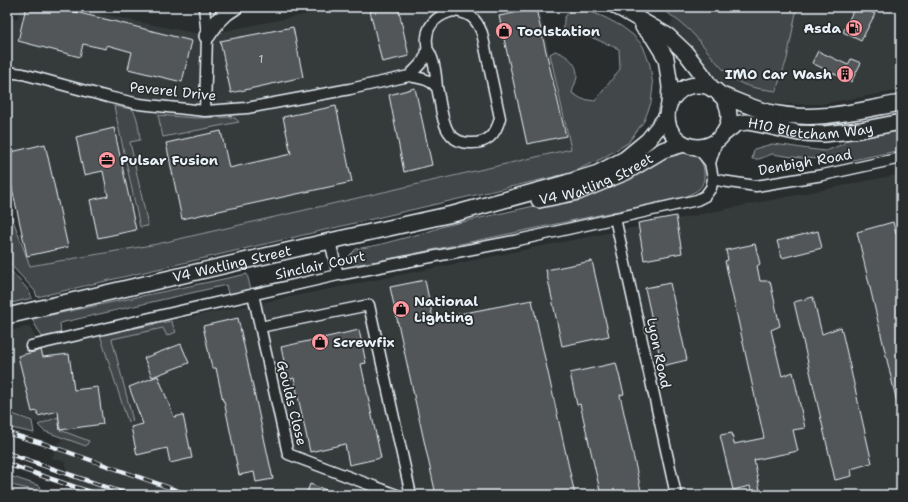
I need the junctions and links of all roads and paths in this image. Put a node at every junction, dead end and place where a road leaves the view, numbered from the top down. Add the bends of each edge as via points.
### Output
1 (204, 7) edge
2 (235, 7) edge
3 (620, 8) edge
4 (207, 36) junction
5 (428, 50) junction
6 (7, 72) edge
7 (409, 76) junction
8 (437, 88) junction
9 (716, 91) junction
10 (901, 93) edge
11 (901, 103) edge
12 (758, 109) junction
13 (668, 110) junction
14 (205, 111) junction
15 (901, 122) edge
16 (720, 137) junction
17 (689, 146) junction
18 (901, 158) edge
19 (710, 163) junction
20 (713, 179) junction
21 (457, 213) junction
22 (615, 218) junction
23 (330, 241) junction
24 (338, 275) junction
25 (253, 294) junction
26 (7, 316) edge
27 (260, 327) junction
28 (32, 346) dead end
29 (397, 495) edge
30 (411, 495) edge
31 (676, 495) edge

1 - 4 street
2 - 4 street via 216,22
3 - 9 street via 668,36 685,52
3 - 13 street via 653,37 666,58 670,87
4 - 14 street
5 - 7 street via 421,64
5 - 8 street
5 - 8 street via 427,37 430,26 436,19 454,11 464,12 473,18 482,33 500,118 498,128 485,141 464,143 457,140 446,129
6 - 14 street, Peverel Drive via 139,104
7 - 8 street, Peverel Drive via 427,80
7 - 14 street, Peverel Drive via 247,108
9 - 12 street, H10 Bletcham Way
9 - 13 street via 703,86 683,89 675,95
9 - 16 street via 726,103 728,113 728,124
10 - 12 street, H10 Bletcham Way via 833,108
11 - 12 street, H10 Bletcham Way via 823,116 799,116
13 - 17 street via 669,127 675,137
13 - 21 street, V4 Watling Street via 648,140 625,159 598,173
15 - 16 street, H10 Bletcham Way via 824,134 800,133 747,122 736,124
16 - 17 street via 706,146
16 - 19 street
17 - 19 street via 702,153
17 - 21 street, V4 Watling Street via 663,150 626,172 578,192
18 - 20 street, Denbigh Road via 756,186
19 - 20 street
20 - 22 street via 711,188 705,196 697,200
21 - 23 street, V4 Watling Street
22 - 24 street, Sinclair Court via 514,241
22 - 31 street, Lyon Road
23 - 24 street
23 - 26 street, V4 Watling Street
24 - 25 street, Sinclair Court
25 - 27 street, Goulds Close
25 - 28 street, Sinclair Court
27 - 29 street, Goulds Close via 288,454
27 - 30 street via 369,305

